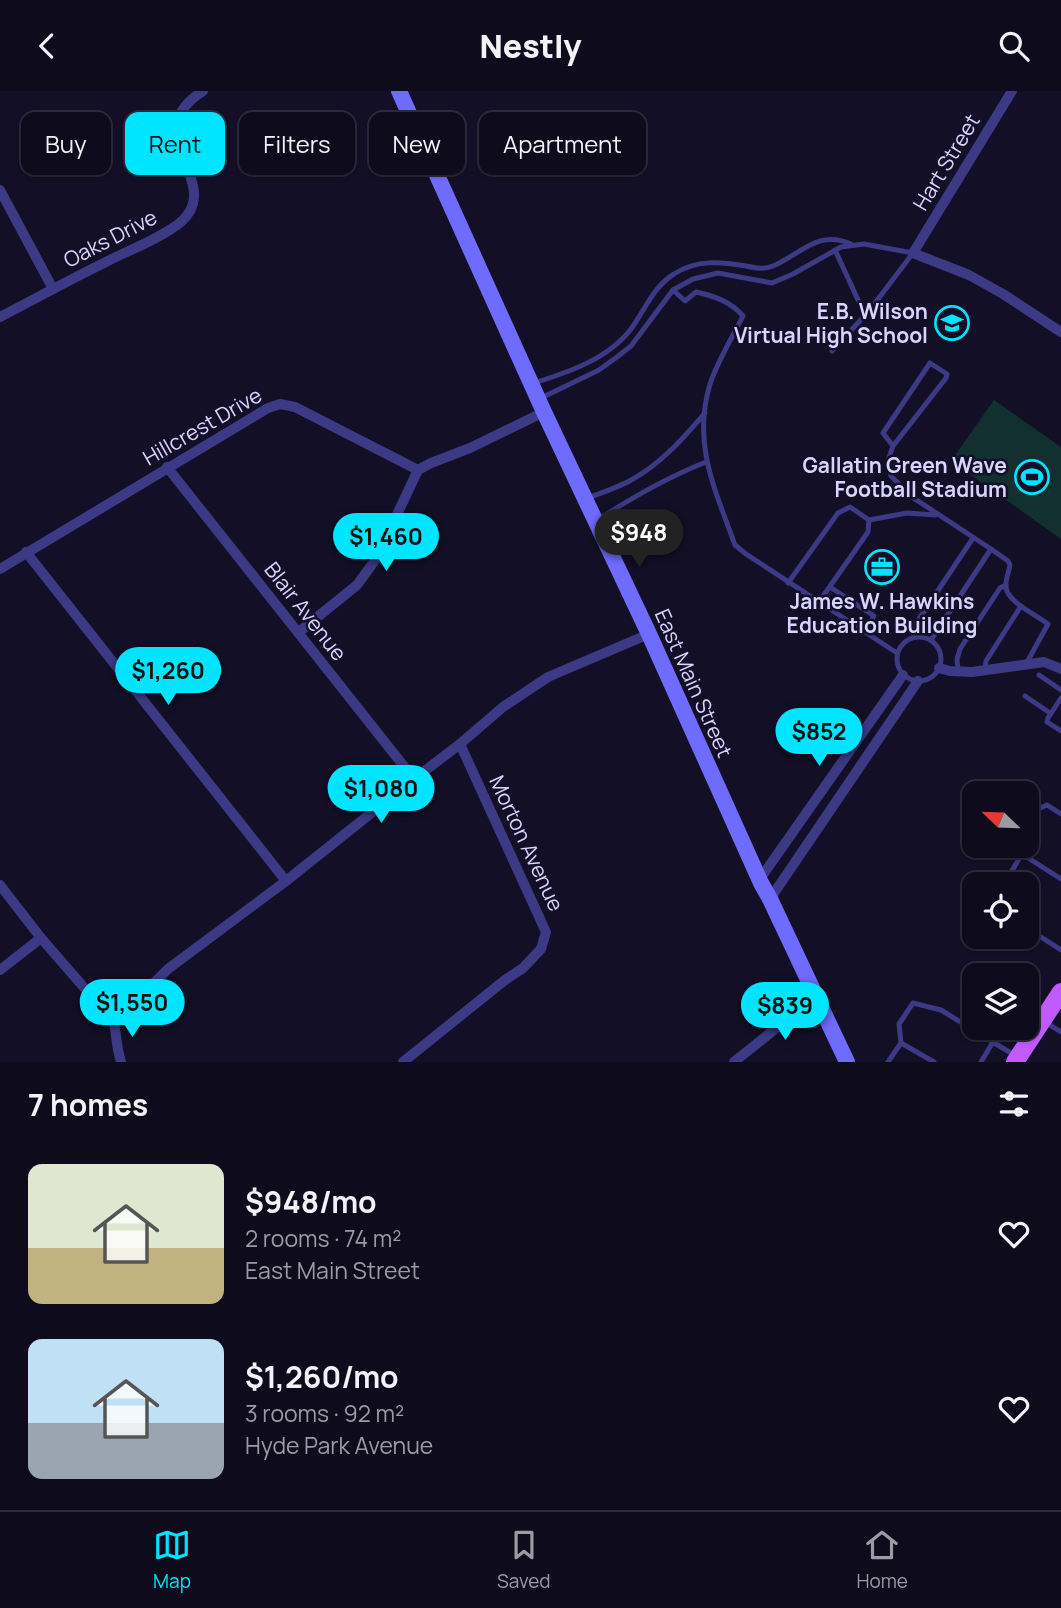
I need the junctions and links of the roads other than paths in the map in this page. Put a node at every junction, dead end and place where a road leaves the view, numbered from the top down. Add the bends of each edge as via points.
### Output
1 (203, 91) edge
2 (399, 91) edge
3 (1012, 91) edge
4 (0, 190) edge
5 (854, 245) junction
6 (835, 250) junction
7 (914, 253) junction
8 (53, 289) junction
9 (673, 290) junction
10 (865, 315) junction
11 (0, 317) edge
12 (1061, 332) edge
13 (832, 351) dead end
14 (533, 383) junction
15 (542, 406) junction
16 (705, 413) junction
17 (893, 446) junction
18 (706, 462) junction
19 (167, 467) junction
20 (418, 470) junction
21 (586, 499) junction
22 (944, 518) junction
23 (596, 520) junction
24 (869, 520) junction
25 (973, 538) junction
26 (991, 549) junction
27 (26, 552) junction
28 (0, 569) edge
29 (789, 583) junction
30 (1006, 585) junction
31 (830, 586) junction
32 (819, 602) junction
33 (1021, 606) junction
34 (299, 632) junction
35 (864, 632) junction
36 (649, 633) junction
37 (915, 638) junction
38 (931, 641) junction
39 (897, 653) junction
40 (1026, 665) junction
41 (939, 668) junction
42 (1061, 669) edge
43 (985, 670) junction
44 (958, 671) junction
45 (903, 675) junction
46 (1039, 675) dead end
47 (918, 681) junction
48 (1061, 690) edge
49 (1025, 697) dead end
50 (1061, 698) edge
51 (1050, 713) junction
52 (1061, 731) edge
53 (460, 744) junction
54 (414, 779) junction
55 (1040, 808) edge
56 (1061, 814) edge
57 (1028, 858) edge
58 (760, 879) junction
59 (1061, 879) edge
60 (286, 881) junction
61 (0, 885) edge
62 (770, 898) junction
63 (1039, 936) edge
64 (41, 938) junction
65 (1061, 950) edge
66 (0, 970) edge
67 (1061, 992) edge
68 (816, 996) junction
69 (1042, 1020) junction
70 (114, 1022) junction
71 (1061, 1032) edge
72 (993, 1042) junction
73 (901, 1043) junction
74 (1017, 1060) edge
75 (121, 1062) edge
76 (402, 1062) edge
77 (734, 1062) edge
78 (847, 1062) edge
79 (888, 1062) edge
80 (934, 1062) edge
81 (981, 1062) edge

1 - 8 street, Oaks Drive via 181,112 176,125 192,183 191,209 171,229
2 - 14 street, East Main Street
3 - 7 street, Hart Street
4 - 8 street
5 - 6 lane
5 - 7 lane
5 - 14 lane via 821,240 771,268 711,262 684,269 657,289 630,331 613,346 584,366
6 - 9 lane via 772,283 718,273
6 - 10 lane
7 - 10 lane
7 - 12 street via 969,275
8 - 11 street, Oaks Drive
9 - 15 lane via 631,346
9 - 16 lane via 685,301 696,292 724,301 743,316 710,384
10 - 13 lane
14 - 15 street, East Main Street
15 - 20 street via 470,448
15 - 21 street, East Main Street
16 - 18 lane
16 - 21 lane via 652,467
17 - 17 lane via 946,378 947,374 930,363 883,433
17 - 22 lane via 888,460 891,476
18 - 23 lane
18 - 29 lane via 735,545
19 - 20 street, Hillcrest Drive via 280,404 295,407
19 - 27 street, Hillcrest Drive
19 - 34 street, Blair Avenue
20 - 34 street via 370,568 357,585
21 - 23 street, East Main Street
22 - 24 lane via 907,513
22 - 25 lane
23 - 36 street, East Main Street
24 - 29 lane via 849,506 838,513
24 - 31 lane via 868,532
25 - 26 lane
25 - 37 lane via 915,625
26 - 30 lane via 1010,565
26 - 38 lane
27 - 28 street, Hillcrest Drive
27 - 60 street
29 - 32 lane
30 - 33 lane via 1007,593
30 - 44 lane via 960,649
31 - 32 lane
31 - 35 lane via 874,616
32 - 35 lane
33 - 40 lane via 1048,625
33 - 43 lane via 986,661
34 - 54 street, Blair Avenue
35 - 39 lane
36 - 53 street via 548,677
36 - 58 street, East Main Street
37 - 38 lane
37 - 39 lane via 905,641
38 - 41 lane via 939,650
39 - 45 lane
40 - 42 street via 1044,662
40 - 43 street
41 - 44 street
41 - 47 lane via 931,678
43 - 44 street
45 - 47 lane
45 - 58 street
46 - 48 lane
47 - 62 street
49 - 51 lane
50 - 51 lane
51 - 52 lane via 1047,722
53 - 54 street
53 - 76 street, Morton Avenue via 546,932 541,949 523,968
54 - 60 street
55 - 56 lane via 1046,805
57 - 59 lane
58 - 62 street, East Main Street
60 - 70 street via 168,969
61 - 64 street
62 - 68 street, East Main Street
63 - 65 lane
64 - 66 street
64 - 70 street
67 - 69 main road
68 - 77 street
68 - 78 street, East Main Street
69 - 71 lane
69 - 74 main road
70 - 75 street
72 - 73 lane via 942,1010 913,1003 899,1024
72 - 74 lane
72 - 81 lane
73 - 79 lane
73 - 80 lane

